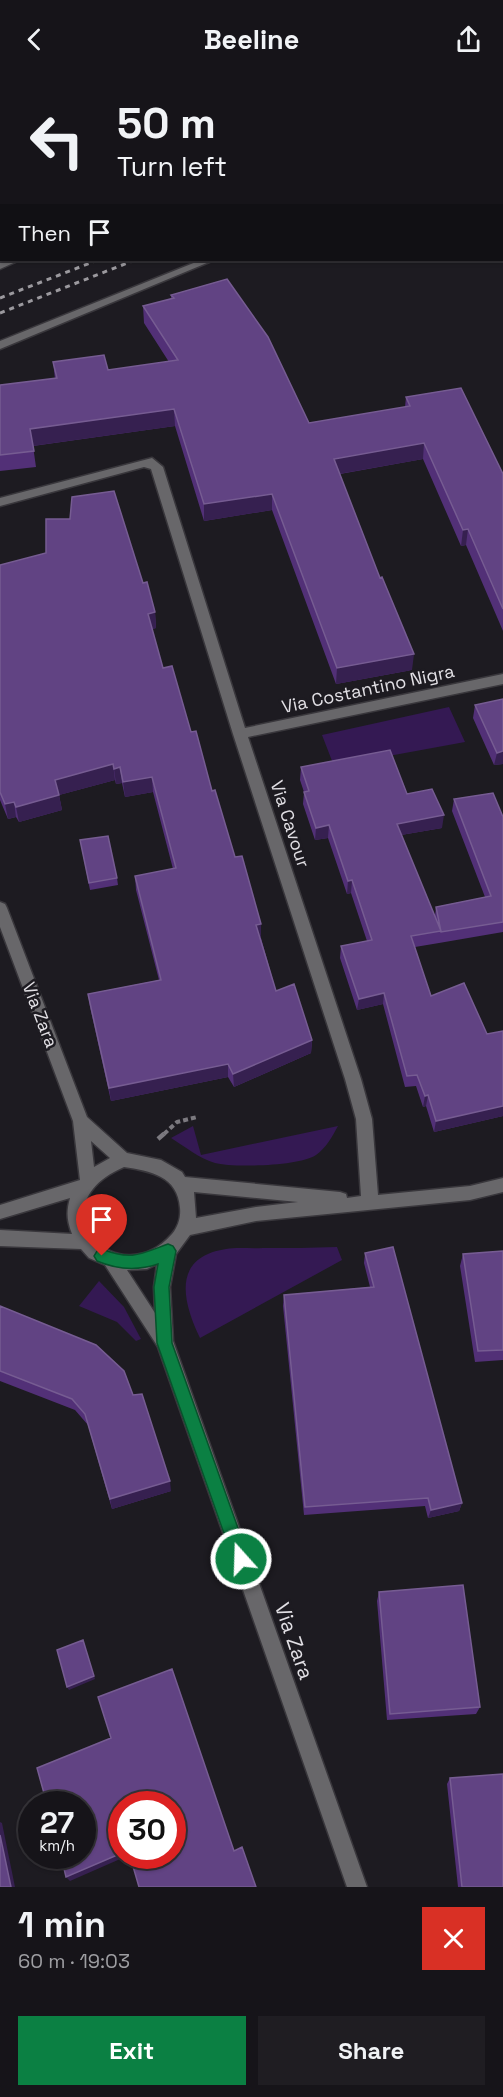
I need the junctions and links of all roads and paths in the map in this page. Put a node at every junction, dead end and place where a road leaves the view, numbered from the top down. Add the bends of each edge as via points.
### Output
1 (207, 261) edge
2 (0, 345) edge
3 (0, 502) edge
4 (503, 678) edge
5 (240, 734) junction
6 (0, 908) edge
7 (3, 926) edge
8 (197, 1117) dead end
9 (81, 1121) junction
10 (149, 1137) dead end
11 (123, 1160) junction
12 (86, 1184) junction
13 (182, 1184) junction
14 (503, 1185) edge
15 (370, 1202) junction
16 (0, 1212) edge
17 (186, 1228) junction
18 (0, 1238) edge
19 (85, 1242) junction
20 (168, 1251) junction
21 (111, 1260) junction
22 (165, 1343) junction
23 (357, 1887) edge

1 - 2 street
3 - 5 street, Via Cavour via 152,462 157,467
4 - 5 street, Via Costantino Nigra
5 - 15 street, Via Cavour via 359,1099
6 - 7 street, Via Zara
7 - 9 street, Via Zara
8 - 10 path via 177,1122 160,1140
9 - 11 street, Via Zara
9 - 12 street, Via Zara
11 - 12 street via 105,1167
11 - 13 street via 152,1162 169,1170
12 - 16 street
12 - 19 street via 78,1196 75,1214
13 - 15 street
13 - 17 street via 189,1201
14 - 15 street via 470,1193
15 - 17 street via 256,1214
17 - 20 street
18 - 19 street
19 - 21 street
20 - 21 street via 140,1263
20 - 22 street, Via Zara via 162,1287
21 - 22 street, Via Zara
22 - 23 street, Via Zara

